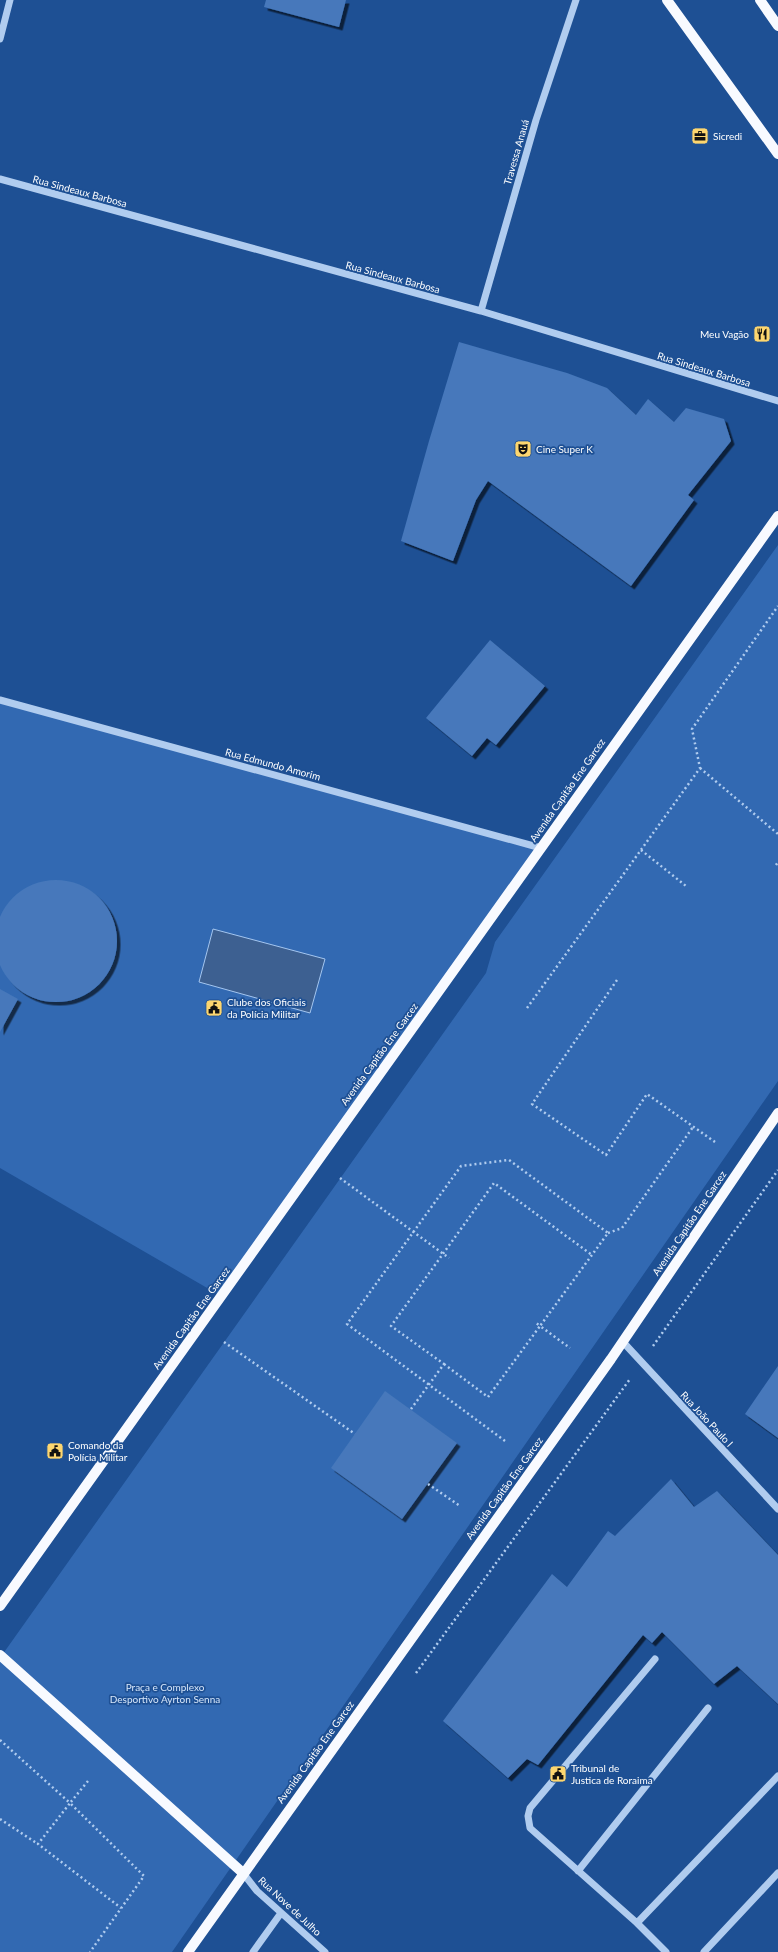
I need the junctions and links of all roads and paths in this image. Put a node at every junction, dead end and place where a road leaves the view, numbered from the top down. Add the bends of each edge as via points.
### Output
1 (10, 0) edge
2 (576, 0) edge
3 (667, 0) edge
4 (760, 0) edge
5 (778, 26) edge
6 (0, 39) edge
7 (778, 154) edge
8 (0, 179) edge
9 (481, 311) junction
10 (778, 401) edge
11 (778, 516) edge
12 (778, 606) edge
13 (0, 700) edge
14 (700, 768) junction
15 (778, 834) edge
16 (541, 848) junction
17 (641, 850) junction
18 (778, 862) edge
19 (776, 865) dead end
20 (686, 886) dead end
21 (617, 980) dead end
22 (527, 1008) dead end
23 (778, 1113) edge
24 (694, 1127) junction
25 (716, 1142) dead end
26 (778, 1170) edge
27 (340, 1178) dead end
28 (414, 1232) junction
29 (608, 1233) junction
30 (443, 1254) junction
31 (592, 1255) junction
32 (449, 1258) dead end
33 (536, 1323) dead end
34 (540, 1326) junction
35 (224, 1342) dead end
36 (623, 1342) junction
37 (570, 1348) dead end
38 (641, 1363) junction
39 (444, 1364) junction
40 (429, 1384) junction
41 (411, 1409) dead end
42 (355, 1434) dead end
43 (505, 1441) dead end
44 (428, 1484) dead end
45 (460, 1506) dead end
46 (778, 1509) edge
47 (0, 1606) edge
48 (0, 1655) edge
49 (655, 1659) dead end
50 (412, 1678) dead end
51 (708, 1708) dead end
52 (0, 1740) edge
53 (778, 1776) edge
54 (88, 1781) dead end
55 (70, 1803) junction
56 (0, 1819) edge
57 (38, 1844) junction
58 (578, 1872) junction
59 (243, 1873) junction
60 (778, 1874) edge
61 (121, 1908) junction
62 (281, 1913) junction
63 (637, 1923) junction
64 (90, 1952) edge
65 (188, 1952) edge
66 (253, 1952) edge
67 (325, 1952) edge
68 (666, 1952) edge
69 (704, 1952) edge

1 - 6 street
2 - 9 street, Travessa Anauá via 536,120
3 - 7 main road
4 - 5 main road
8 - 9 street, Rua Sindeaux Barbosa
9 - 10 street, Rua Sindeaux Barbosa
11 - 16 main road, Avenida Capitão Ene Garcez
12 - 14 path via 692,729
13 - 16 street, Rua Edmundo Amorim
14 - 15 path
14 - 17 path
16 - 47 main road, Avenida Capitão Ene Garcez
17 - 20 path
17 - 22 path
18 - 19 path
21 - 24 path via 532,1104 606,1155 647,1094
23 - 36 main road, Avenida Capitão Ene Garcez
24 - 25 path
24 - 29 path via 622,1228
26 - 38 path
27 - 28 path
28 - 29 path via 461,1166 509,1160
28 - 30 path
28 - 40 path via 347,1324
29 - 31 path
30 - 31 path via 494,1183
30 - 32 path
30 - 39 path via 391,1326
31 - 34 path
33 - 34 path
34 - 37 path
34 - 39 path via 488,1397
35 - 42 path
36 - 38 street, Rua João Paulo I
36 - 59 main road, Avenida Capitão Ene Garcez
38 - 46 street, Rua João Paulo I
38 - 50 path
39 - 40 path
40 - 41 path
40 - 43 path
44 - 45 path
48 - 59 main road
49 - 58 street via 530,1808 530,1828
51 - 58 street
52 - 55 path
53 - 63 street
54 - 55 path
55 - 57 path
55 - 61 path via 144,1876
56 - 57 path
57 - 61 path
58 - 63 street
59 - 62 street, Rua Nove de Julho
59 - 65 main road, Avenida Capitão Ene Garcez
60 - 69 street
61 - 64 path
62 - 66 street
62 - 67 street, Rua Nove de Julho
63 - 68 street

